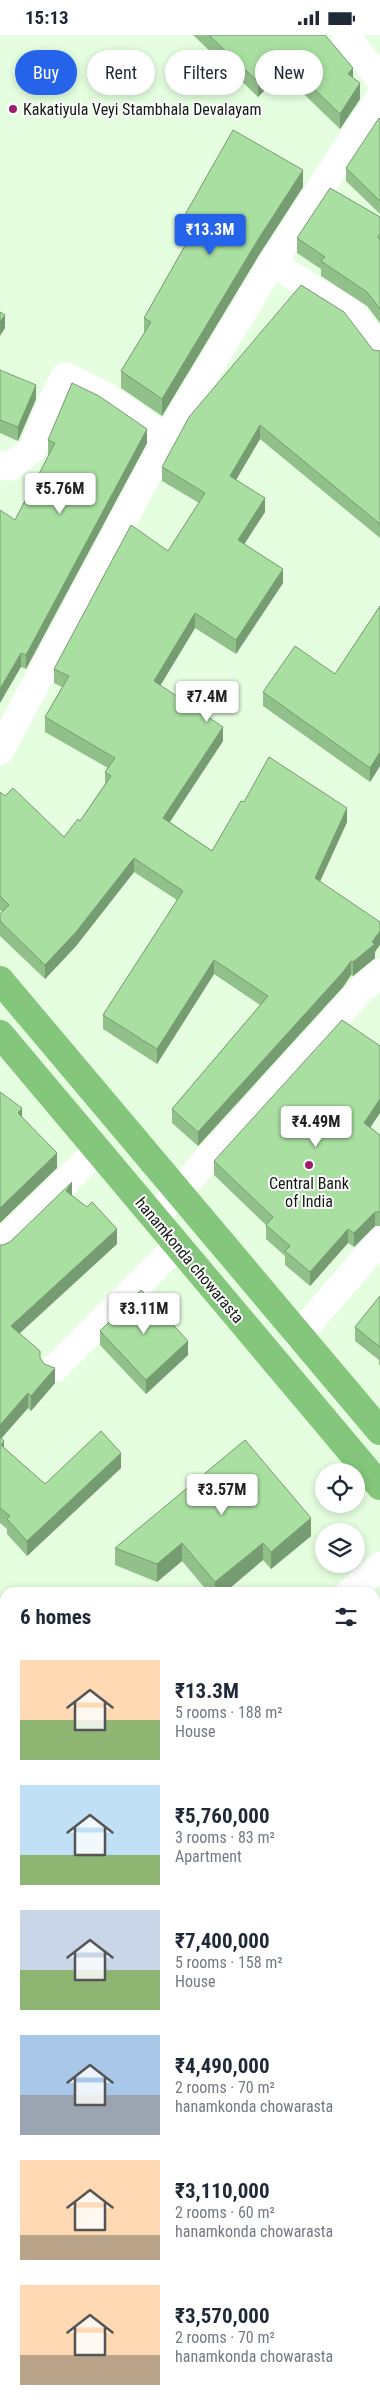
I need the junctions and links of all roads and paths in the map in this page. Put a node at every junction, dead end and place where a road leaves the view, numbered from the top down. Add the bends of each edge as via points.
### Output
1 (345, 35) edge
2 (380, 79) edge
3 (380, 97) edge
4 (272, 263) junction
5 (380, 350) edge
6 (167, 438) junction
7 (0, 463) edge
8 (0, 751) edge
9 (380, 973) edge
10 (0, 980) edge
11 (4, 1047) edge
12 (98, 1150) junction
13 (180, 1193) junction
14 (154, 1218) junction
15 (380, 1241) edge
16 (0, 1245) edge
17 (178, 1245) junction
18 (298, 1335) junction
19 (55, 1367) edge
20 (380, 1431) edge
21 (380, 1486) edge
22 (380, 1566) edge
23 (356, 1587) edge

1 - 2 street
3 - 4 street
4 - 5 street via 356,315
4 - 6 street
6 - 7 street via 107,397 65,376 33,449 9,467
6 - 8 street
9 - 13 street via 360,991
10 - 13 highway
11 - 12 highway, hanamkonda chowarasta
12 - 14 highway, hanamkonda chowarasta
12 - 16 street
13 - 14 street
13 - 18 highway
14 - 17 highway, hanamkonda chowarasta
15 - 18 street
17 - 19 street
17 - 21 highway, hanamkonda chowarasta
18 - 20 highway
22 - 23 street

